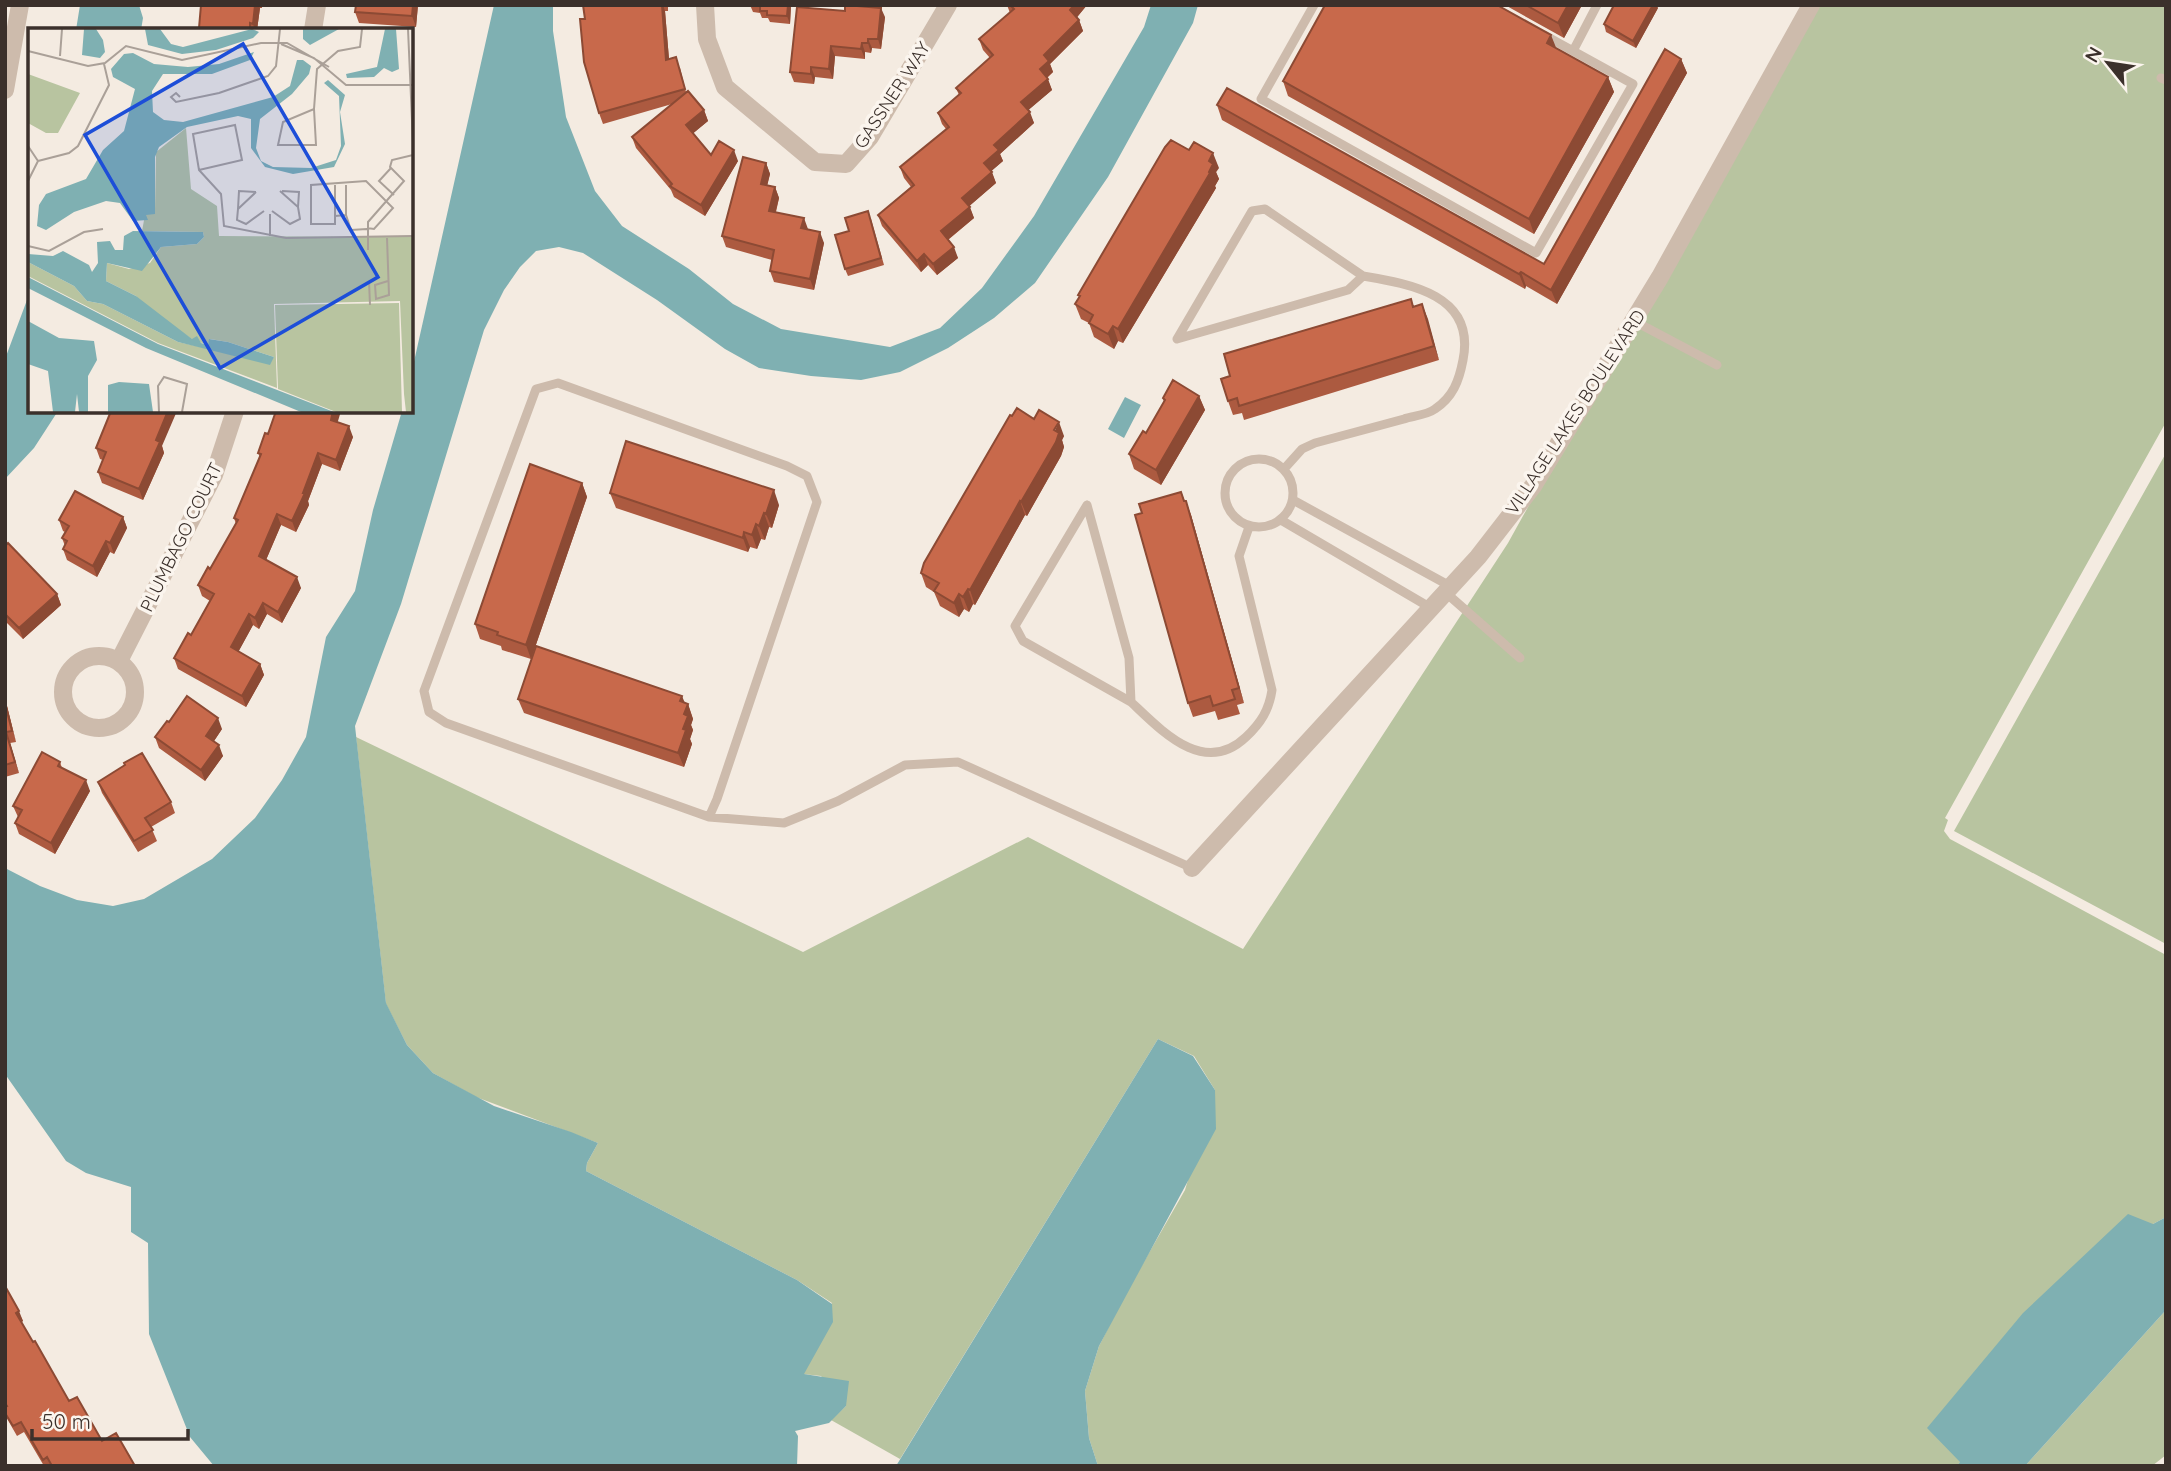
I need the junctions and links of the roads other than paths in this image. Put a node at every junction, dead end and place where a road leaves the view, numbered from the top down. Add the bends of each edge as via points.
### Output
1 (20, 5) edge
2 (317, 5) edge
3 (705, 5) edge
4 (948, 5) edge
5 (1314, 5) edge
6 (1597, 5) edge
7 (1811, 5) edge
8 (313, 28) edge
9 (1538, 31) edge
10 (1573, 51) junction
11 (5, 90) edge
12 (1363, 276) junction
13 (1634, 321) junction
14 (1717, 365) dead end
15 (234, 413) edge
16 (1284, 469) junction
17 (1293, 500) junction
18 (1281, 520) junction
19 (1249, 527) junction
20 (1448, 589) junction
21 (1431, 608) junction
22 (1520, 658) dead end
23 (119, 661) junction
24 (1130, 702) junction
25 (709, 817) junction
26 (1192, 867) joint

1 - 11 street
2 - 8 street
3 - 4 street, GASSNER WAY via 707,39 725,87 815,162 846,163 870,137
5 - 10 lane via 1261,99 1536,253 1633,84
6 - 10 lane
7 - 13 street, VILLAGE LAKES BOULEVARD
9 - 10 lane
12 - 12 lane via 1348,290 1177,339 1257,208
12 - 16 lane via 1410,284 1452,309 1463,329 1466,349 1459,384 1433,411 1315,443 1302,449
13 - 14 lane
13 - 20 street, VILLAGE LAKES BOULEVARD via 1532,485
15 - 23 street, PLUMBAGO COURT via 214,475
16 - 17 lane via 1291,478
16 - 19 lane via 1264,459 1252,460 1227,481 1231,513
17 - 18 lane
17 - 20 lane
18 - 19 lane via 1271,526
18 - 21 lane
19 - 24 lane via 1239,556 1272,690 1263,717 1236,746 1208,753 1189,749 1165,734
20 - 21 street, VILLAGE LAKES BOULEVARD
20 - 22 lane
21 - 26 street, VILLAGE LAKES BOULEVARD
23 - 23 street via 95,655 72,666 62,695 66,708 81,723 106,728 126,717 133,706 134,681
24 - 24 lane via 1129,658 1087,505 1015,626 1023,641
25 - 25 lane via 446,723 429,712 424,691 536,389 558,383 807,476 817,502
25 - 26 lane via 784,823 838,801 905,765 958,762

